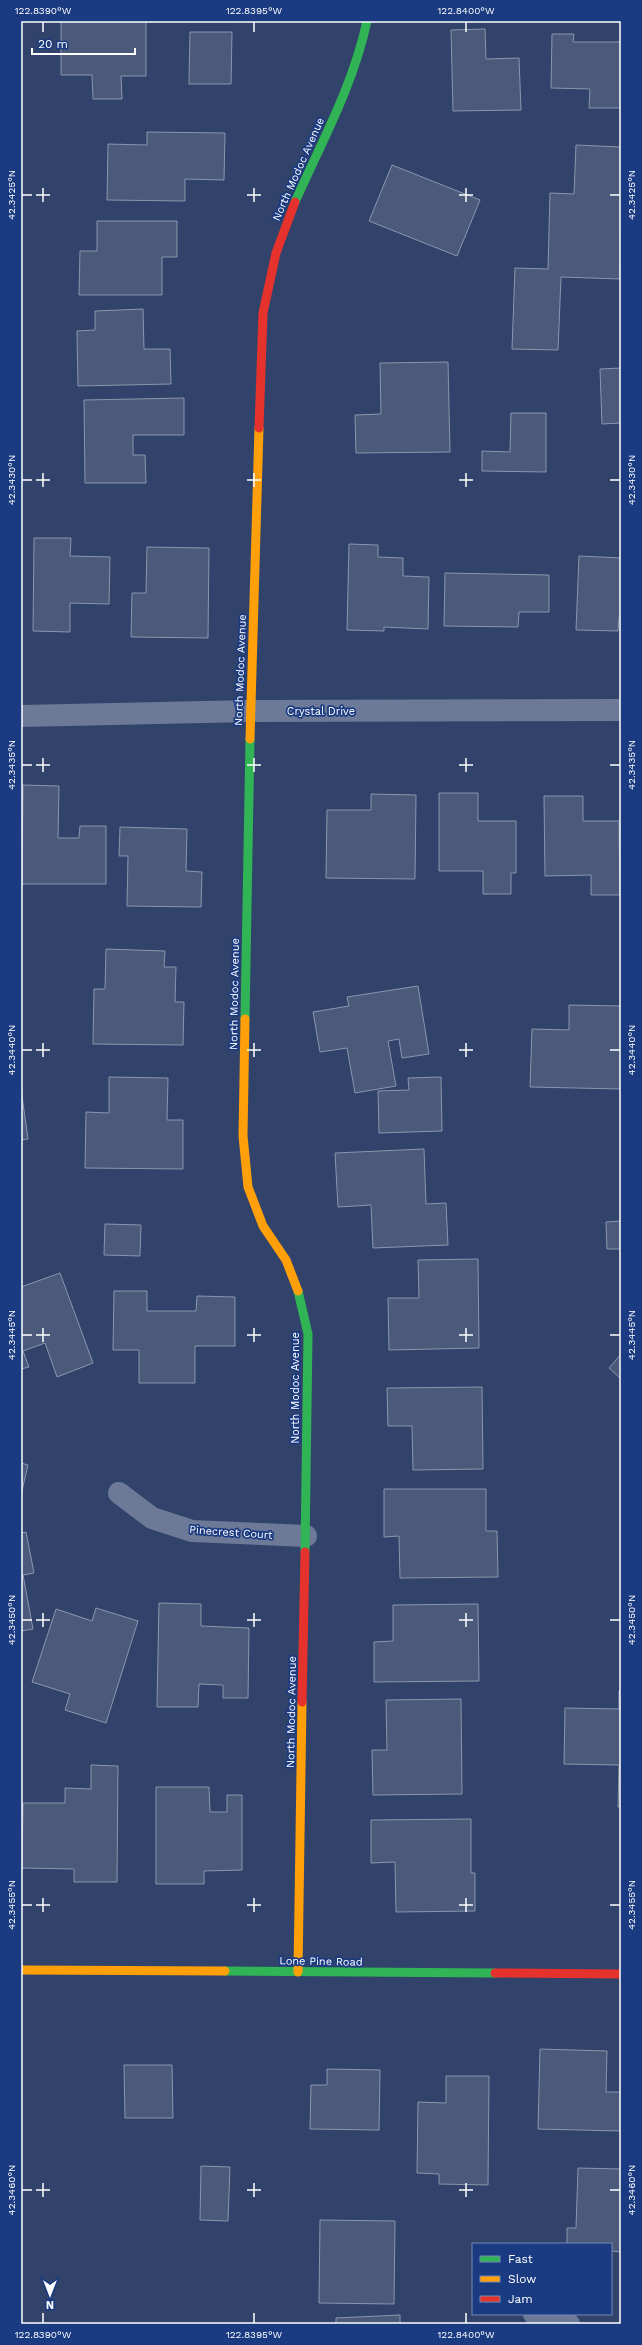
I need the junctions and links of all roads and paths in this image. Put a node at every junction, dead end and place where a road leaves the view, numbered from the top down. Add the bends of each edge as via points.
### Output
1 (367, 21) edge
2 (621, 710) edge
3 (250, 711) junction
4 (21, 716) edge
5 (119, 1493) dead end
6 (306, 1536) junction
7 (21, 1970) edge
8 (298, 1972) junction
9 (621, 1974) edge
10 (538, 2315) edge
11 (569, 2324) edge

1 - 3 street, North Modoc Avenue via 354,74 287,219 272,269 263,313
2 - 3 street, Crystal Drive
3 - 4 street, Crystal Drive
3 - 6 street, North Modoc Avenue via 243,1136 248,1186 263,1226 286,1260 300,1297 308,1334
5 - 6 street, Pinecrest Court via 152,1518 192,1531
6 - 8 street, North Modoc Avenue
7 - 8 street, Lone Pine Road
8 - 9 street, Lone Pine Road
10 - 11 street

